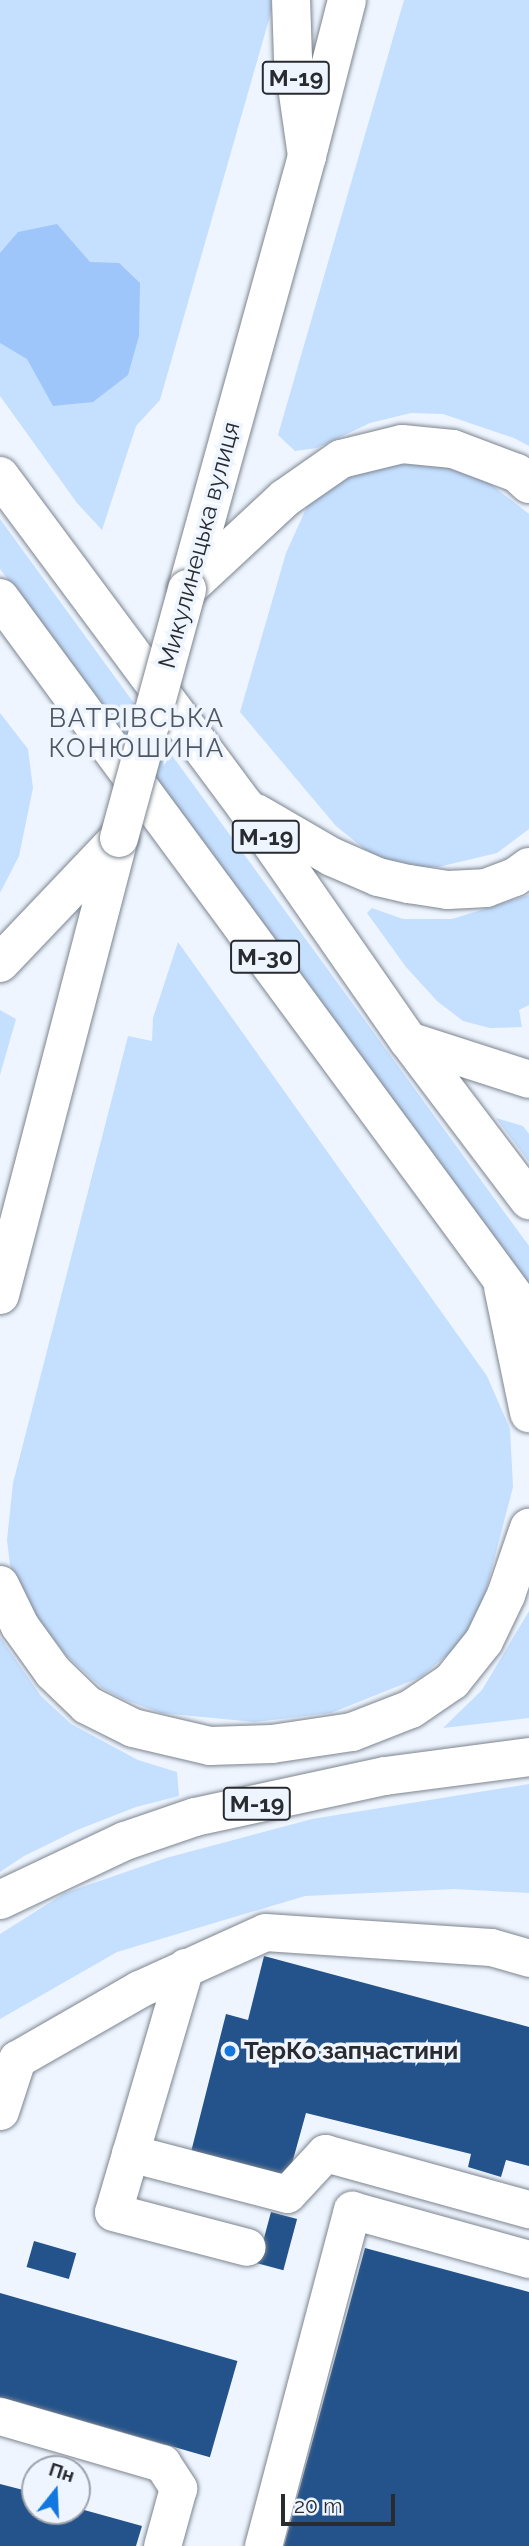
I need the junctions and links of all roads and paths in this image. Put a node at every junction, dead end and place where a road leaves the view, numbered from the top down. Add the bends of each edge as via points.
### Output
1 (291, 0) edge
2 (347, 0) edge
3 (307, 156) junction
4 (0, 476) edge
5 (529, 484) edge
6 (187, 589) junction
7 (0, 598) edge
8 (0, 642) edge
9 (41, 654) junction
10 (246, 807) junction
11 (119, 838) junction
12 (529, 867) edge
13 (0, 963) edge
14 (408, 1040) junction
15 (529, 1079) edge
16 (529, 1200) edge
17 (502, 1278) junction
18 (0, 1295) edge
19 (529, 1316) edge
20 (529, 1413) edge
21 (529, 1528) edge
22 (0, 1585) edge
23 (529, 1758) edge
24 (0, 1900) edge
25 (529, 1958) edge
26 (185, 1967) junction
27 (0, 2111) edge
28 (130, 2152) junction
29 (529, 2209) edge
30 (247, 2247) dead end
31 (529, 2259) edge
32 (0, 2416) edge
33 (162, 2546) edge
34 (263, 2546) edge

1 - 3 main road, М-19 via 293,59
2 - 3 main road, Микулинецька вулиця
3 - 6 main road, Микулинецька вулиця / М-19
4 - 10 main road, М-19
5 - 6 main road via 517,473 453,449 402,444 341,459 285,498
6 - 11 main road, Микулинецька вулиця / М-19, bridge
7 - 9 main road, М-30
8 - 9 main road
9 - 17 main road, М-30
10 - 12 main road via 332,857 378,877 409,884 448,890 486,888
10 - 14 main road, М-19
11 - 13 main road
11 - 18 main road, Микулинецька вулиця / М-19
14 - 15 lane
14 - 16 main road, М-19
17 - 19 main road, М-30
17 - 20 main road
21 - 22 main road via 484,1641 452,1681 411,1709 352,1732 272,1744 210,1746 133,1728 87,1705 53,1672 20,1626
23 - 24 main road, М-19 via 384,1776 195,1817 125,1840
25 - 26 lane via 491,1947 265,1932
26 - 27 lane via 17,2059
26 - 28 lane
28 - 29 lane via 287,2194 325,2153
28 - 30 lane via 113,2213
31 - 34 lane via 352,2210
32 - 33 lane via 162,2463 178,2488

